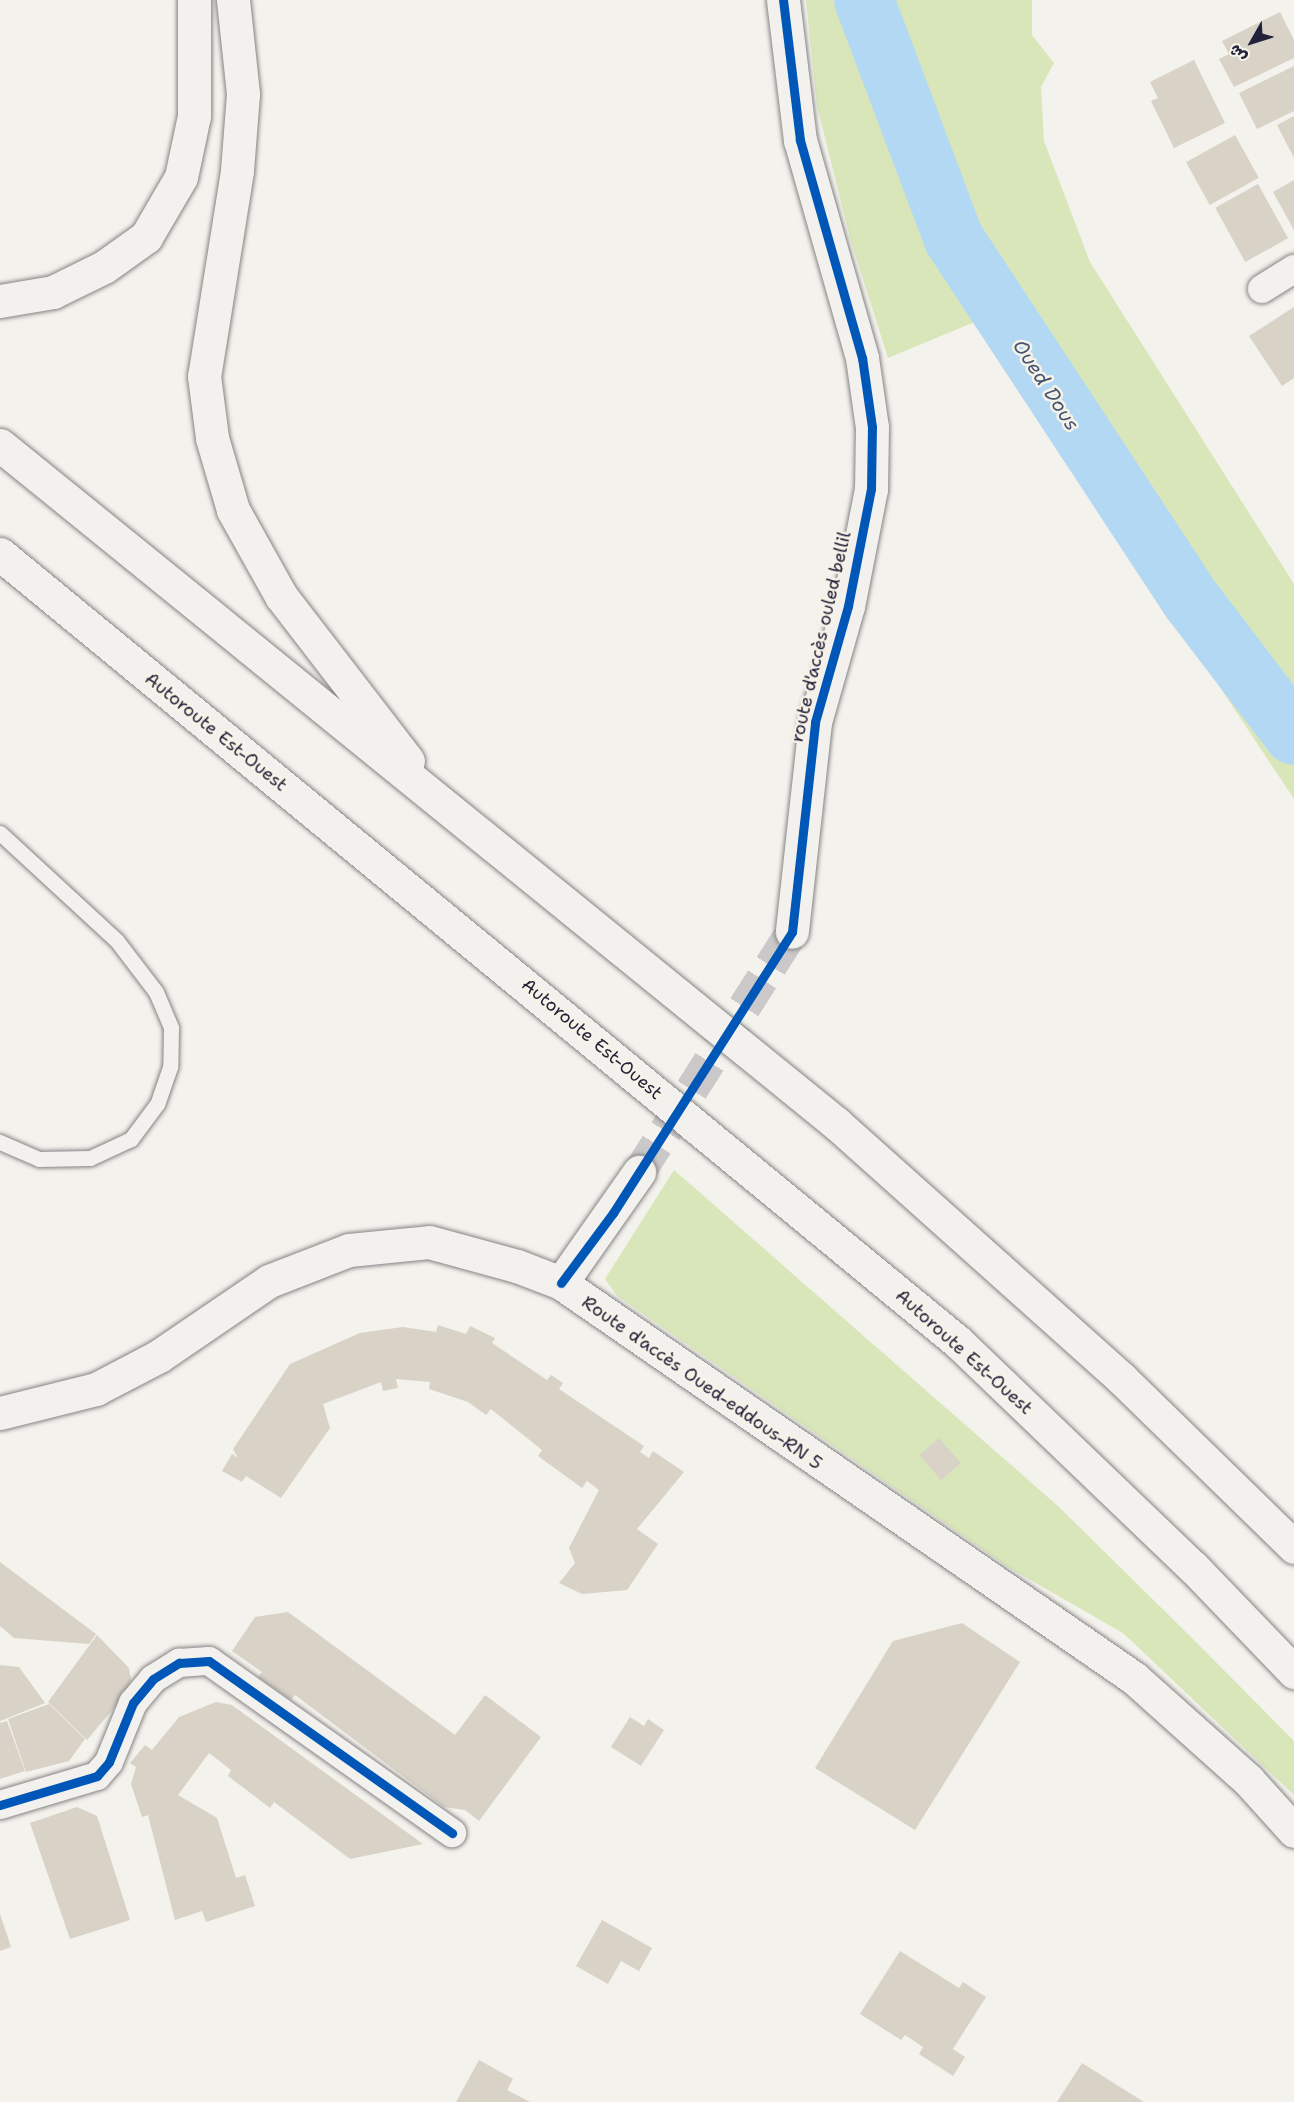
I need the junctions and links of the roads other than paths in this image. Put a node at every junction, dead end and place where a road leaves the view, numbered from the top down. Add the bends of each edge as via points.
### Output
1 (194, 0) edge
2 (233, 0) edge
3 (783, 0) edge
4 (1294, 269) edge
5 (1262, 289) dead end
6 (0, 301) edge
7 (0, 445) edge
8 (0, 554) edge
9 (439, 801) junction
10 (0, 833) edge
11 (792, 932) tunnel mouth
12 (0, 1142) edge
13 (639, 1172) tunnel mouth
14 (561, 1283) junction
15 (0, 1413) edge
16 (1294, 1547) edge
17 (1294, 1672) edge
18 (0, 1805) edge
19 (1294, 1831) edge
20 (452, 1833) dead end

1 - 6 main road via 194,116 181,177 146,237 104,267 53,292
2 - 9 main road via 243,94 237,171 204,376 212,438 233,510 281,596
3 - 11 main road, route d'accès ouled bellil via 800,140 862,358 872,427 871,489 848,606 815,722
4 - 5 street
7 - 9 main road
8 - 17 main road, Autoroute Est-Ouest via 958,1342 1193,1567
9 - 16 main road via 837,1124 1121,1378
10 - 12 lane via 117,941 156,992 171,1028 170,1068 158,1104 131,1139 90,1158 39,1159
13 - 14 main road
14 - 15 main road, Route d'accès Oued-eddous-RN 5 via 429,1242 349,1250 269,1281 159,1356 96,1389
14 - 19 main road, Route d'accès Oued-eddous-RN 5 via 1134,1678 1249,1781
18 - 20 street via 97,1776 109,1762 133,1703 153,1679 178,1663 209,1661

